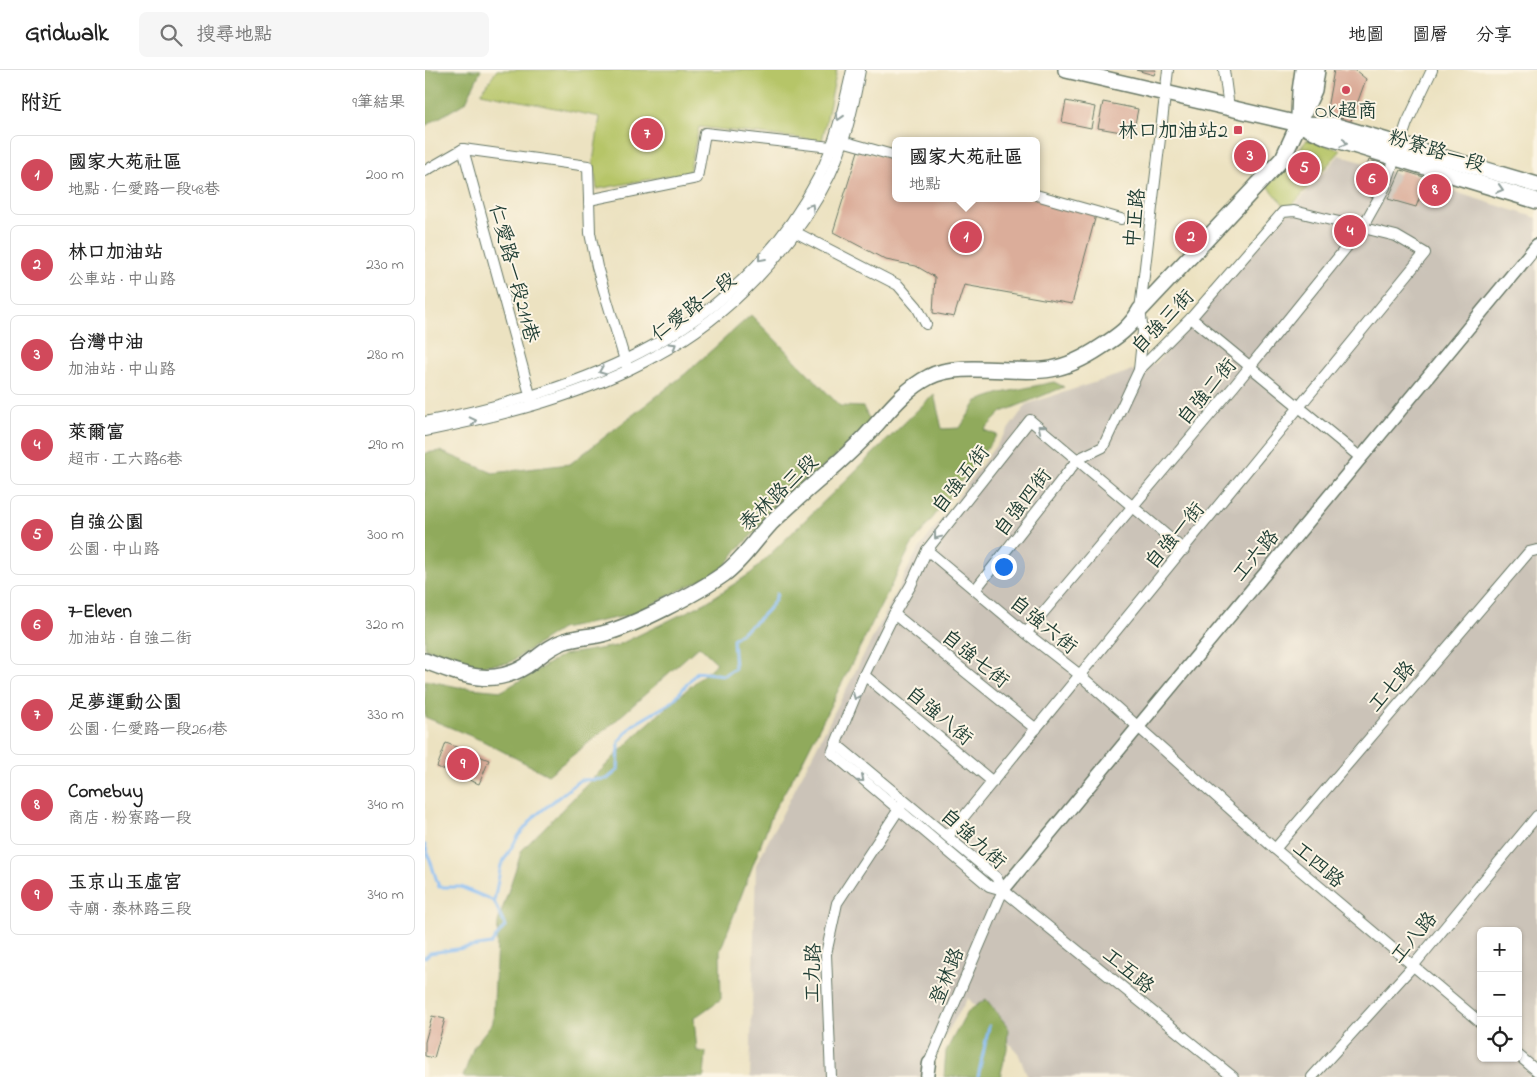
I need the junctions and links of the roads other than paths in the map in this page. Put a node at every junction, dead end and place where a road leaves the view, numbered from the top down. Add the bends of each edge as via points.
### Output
1 (852, 70) edge
2 (860, 70) edge
3 (1066, 70) edge
4 (1168, 70) edge
5 (1224, 70) edge
6 (1303, 70) edge
7 (1317, 70) edge
8 (1432, 70) edge
9 (1166, 94) junction
10 (1229, 108) junction
11 (1299, 124) junction
12 (842, 141) junction
13 (831, 147) junction
14 (463, 149) junction
15 (1398, 152) junction
16 (892, 155) edge
17 (425, 171) edge
18 (1537, 185) edge
19 (1040, 196) edge
20 (589, 200) junction
21 (1537, 201) edge
22 (1121, 219) dead end
23 (1362, 228) junction
24 (795, 232) junction
25 (1537, 245) edge
26 (1141, 310) junction
27 (1191, 318) junction
28 (926, 324) dead end
29 (627, 366) junction
30 (1250, 366) junction
31 (1139, 370) junction
32 (532, 401) junction
33 (1301, 408) junction
34 (425, 422) edge
35 (425, 431) edge
36 (1361, 458) junction
37 (1078, 459) junction
38 (1133, 506) junction
39 (927, 550) junction
40 (1184, 550) junction
41 (1537, 550) edge
42 (975, 590) junction
43 (894, 614) junction
44 (1025, 633) junction
45 (425, 661) edge
46 (864, 675) junction
47 (1080, 675) junction
48 (1137, 728) junction
49 (1037, 729) junction
50 (836, 744) junction
51 (993, 782) junction
52 (905, 800) junction
53 (898, 810) junction
54 (1537, 816) edge
55 (948, 836) junction
56 (1275, 849) junction
57 (1003, 890) junction
58 (1413, 966) junction
59 (1477, 1020) edge
60 (1522, 1058) edge
61 (929, 1063) joint
62 (1537, 1071) edge
63 (831, 1077) edge
64 (927, 1077) edge
65 (1233, 1077) edge
66 (1312, 1077) edge

1 -> 13 street, 仁愛路一段
2 - 12 street, 仁愛路一段
3 - 9 main road, 粉寮路一段
4 - 9 street, 中正路
5 - 10 street
6 - 11 main road
7 - 11 main road, 泰林路三段 via 1313,90
8 - 15 street, 自強二街 via 1407,123
9 - 10 main road, 粉寮路一段
9 - 26 street, 中正路
10 - 11 main road, 粉寮路一段
11 - 15 main road, 粉寮路一段 via 1327,137
11 - 26 main road, 泰林路三段 via 1283,158
12 - 13 street
12 - 16 street
24 -> 12 street, 仁愛路一段 via 830,174
13 - 20 street via 705,133 697,178
13 -> 29 street, 仁愛路一段 via 818,178 796,213 746,275 695,321
14 - 17 street
14 - 20 street via 588,166
14 - 32 street, 仁愛路一段211巷
15 - 18 main road, 粉寮路一段
15 -> 21 main road, 粉寮路一段
15 - 23 street, 自強二街 via 1385,187
19 - 22 street
20 - 29 street via 590,233 597,267
23 - 27 street, 自強三街 via 1294,211 1283,212
23 - 30 street, 自強二街
23 - 33 street, 自強一街 via 1396,236 1425,253
24 - 28 street via 899,285
29 -> 24 street, 仁愛路一段 via 666,350 719,314
25 - 36 street, 工六路
26 - 31 street, 中正路 via 1143,331
26 - 45 main road, 泰林路三段 via 1133,324 1120,335 1061,367 951,372 931,375 916,384 862,440 771,523 725,573 665,606 602,634 565,641 549,648 526,666 500,677 476,678
27 - 30 street
27 - 31 street, 自強三街
29 - 32 street, 仁愛路一段
30 - 33 street
30 - 38 street, 自強二街
31 - 37 street, 自強三街 via 1103,447
32 - 34 street, 仁愛路一段
35 -> 32 street, 仁愛路一段
33 - 36 street
33 - 40 street, 自強一街
36 - 48 street, 工六路
37 - 38 street, 自強五街
37 -> 39 street, 自強五街 via 1030,420
37 - 42 street, 自強四街
38 - 40 street, 自強五街
38 - 44 street, 自強二街
39 - 42 street, 自強六街
39 - 43 street, 自強五街
40 - 47 street, 自強一街
41 - 56 street, 工七路 via 1529,552
42 - 44 street, 自強六街
43 - 46 street, 自強五街
43 - 49 street, 自強七街
44 - 47 street, 自強六街
46 -> 50 street, 自強五街
46 - 51 street, 自強八街
47 - 48 street, 自強六街
47 - 49 street, 自強一街
48 - 56 street, 工四路
48 - 57 street, 工六路
49 - 51 street, 自強一街
50 - 52 street, 自強九街
50 -> 53 street, 自強九街 via 832,753
51 - 55 street, 自強一街
52 - 53 street, 工九路
52 - 55 street, 自強九街
53 - 57 street, 自強九街 via 989,886
53 - 63 street, 工九路 via 837,903 826,954
54 - 58 street, 工八路
55 - 57 street, 自強九街 via 996,877
56 - 58 street, 工四路
57 - 61 street, 登林路
57 - 65 street, 工五路
58 - 59 street, 工四路
58 - 66 street, 工八路
60 - 62 street
61 - 64 street, 登林路

